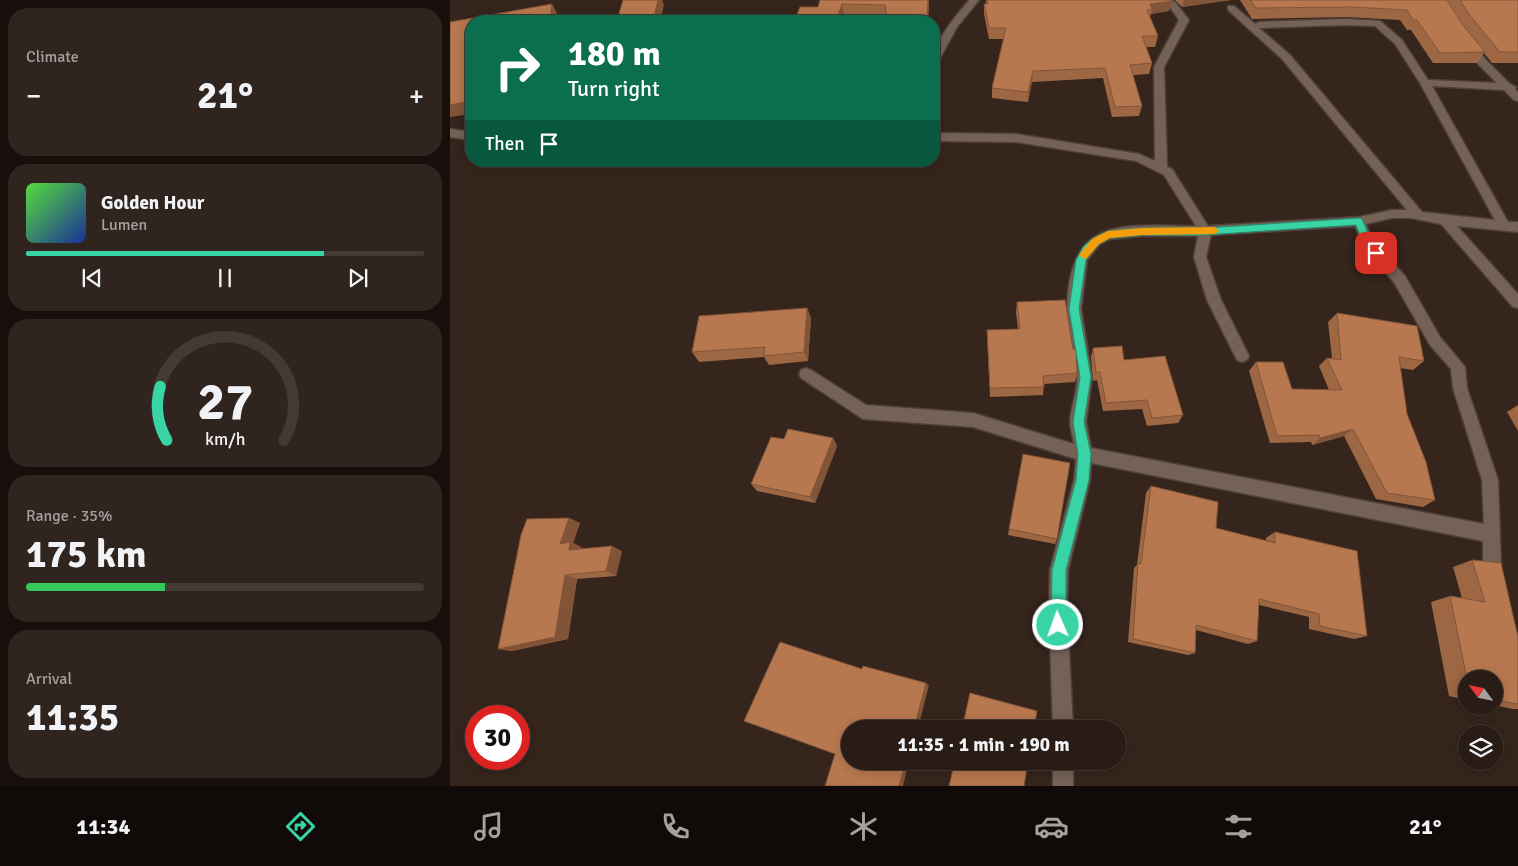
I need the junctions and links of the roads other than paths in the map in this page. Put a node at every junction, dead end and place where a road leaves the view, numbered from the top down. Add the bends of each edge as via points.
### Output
1 (974, 0) edge
2 (1166, 0) edge
3 (1231, 8) dead end
4 (1259, 25) dead end
5 (1460, 33) edge
6 (940, 49) edge
7 (1426, 83) junction
8 (1513, 87) edge
9 (1518, 98) edge
10 (450, 133) edge
11 (465, 135) edge
12 (940, 135) edge
13 (1160, 168) junction
14 (1418, 215) junction
15 (1445, 220) junction
16 (1359, 221) junction
17 (1486, 224) junction
18 (1504, 226) junction
19 (1518, 227) edge
20 (1205, 232) junction
21 (1518, 237) edge
22 (1518, 303) edge
23 (1242, 356) dead end
24 (806, 374) dead end
25 (1084, 454) junction
26 (1492, 534) junction
27 (1498, 595) edge
28 (1063, 720) edge
29 (1063, 770) edge
30 (1063, 786) edge

1 - 6 street via 952,26
2 - 13 street via 1184,20 1160,67
3 - 14 street via 1286,57
4 - 7 street via 1377,24 1399,42
5 - 8 street via 1484,63
7 - 8 street
7 - 18 street
8 - 9 street
10 - 11 street
12 - 13 street via 1016,138 1139,158
13 - 20 street via 1172,178
14 - 15 street
14 - 16 street via 1392,214
15 - 17 street
15 - 22 street
16 - 20 street
16 - 26 street via 1367,241 1400,280 1436,342 1458,367 1460,388 1490,480
17 - 18 street
17 - 21 street
18 - 19 street
20 - 23 street via 1200,257 1214,300
20 - 25 street via 1108,234 1096,241 1081,260 1074,309 1085,377 1078,422
24 - 25 street via 862,412 973,420
25 - 26 street
25 - 28 street via 1082,480 1059,570
26 - 27 street via 1492,567
29 - 30 street

